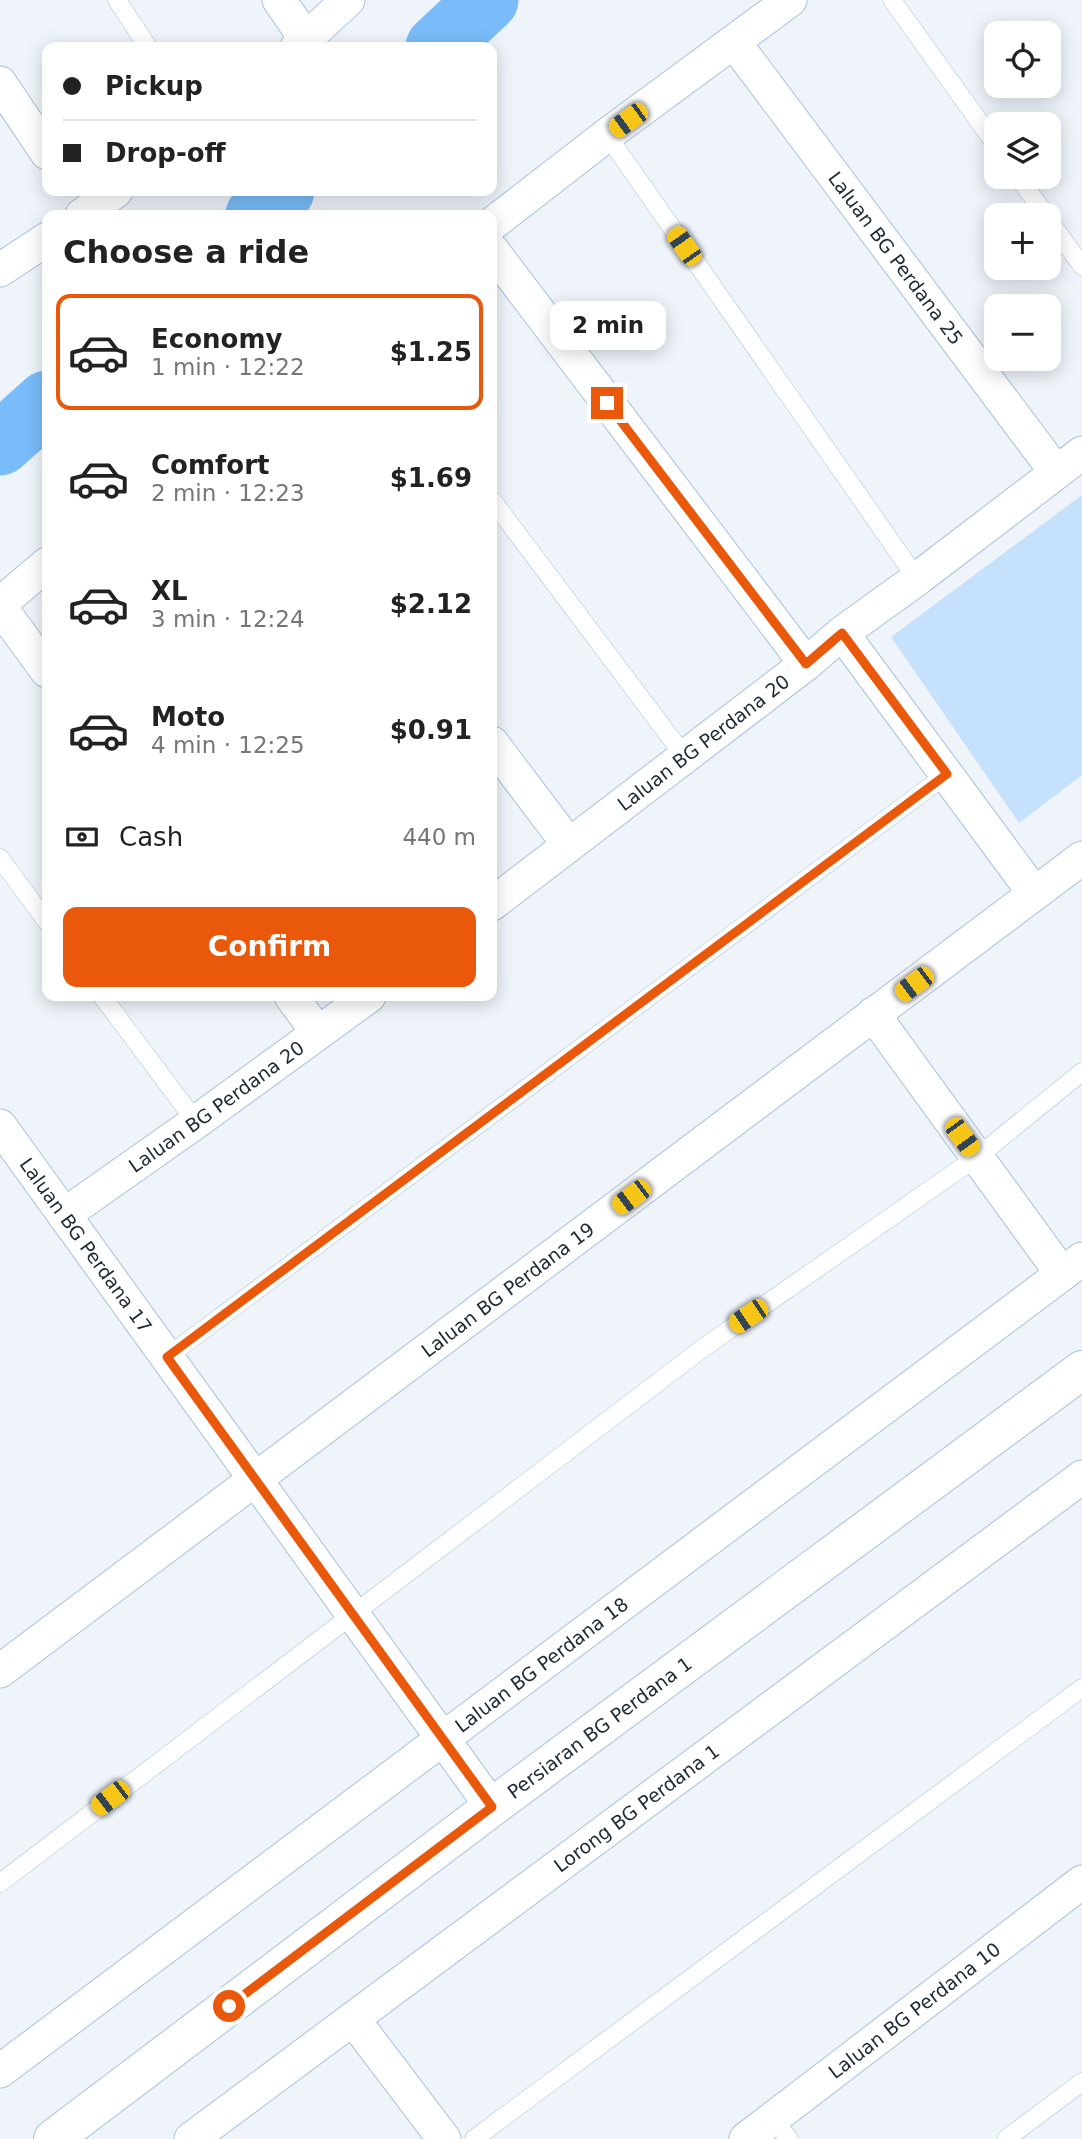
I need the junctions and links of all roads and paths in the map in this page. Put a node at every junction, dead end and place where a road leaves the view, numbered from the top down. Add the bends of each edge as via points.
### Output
1 (117, 0) edge
2 (279, 0) edge
3 (348, 0) edge
4 (790, 0) edge
5 (892, 0) edge
6 (145, 42) edge
7 (300, 42) edge
8 (302, 42) edge
9 (734, 42) junction
10 (0, 83) edge
11 (984, 128) edge
12 (607, 135) junction
13 (42, 146) edge
14 (104, 196) edge
15 (80, 206) edge
16 (497, 220) edge
17 (1061, 237) edge
18 (42, 242) edge
19 (497, 257) edge
20 (1082, 266) edge
21 (0, 270) edge
22 (1069, 463) edge
23 (497, 507) edge
24 (42, 568) edge
25 (917, 579) junction
26 (0, 606) edge
27 (842, 633) junction
28 (42, 664) edge
29 (806, 664) junction
30 (497, 750) edge
31 (684, 757) junction
32 (947, 774) junction
33 (569, 845) junction
34 (0, 858) edge
35 (1082, 858) edge
36 (1034, 893) junction
37 (497, 900) edge
38 (42, 915) edge
39 (106, 1001) edge
40 (294, 1001) edge
41 (362, 1001) edge
42 (873, 1014) junction
43 (318, 1033) junction
44 (1082, 1072) edge
45 (196, 1122) junction
46 (0, 1126) edge
47 (977, 1157) junction
48 (64, 1215) junction
49 (1072, 1266) edge
50 (167, 1357) junction
51 (1082, 1370) edge
52 (256, 1479) junction
53 (1079, 1487) edge
54 (352, 1613) junction
55 (0, 1671) edge
56 (1082, 1688) edge
57 (442, 1740) junction
58 (492, 1807) junction
59 (1082, 1882) edge
60 (0, 1883) edge
61 (353, 2019) junction
62 (0, 2071) edge
63 (1082, 2082) edge
64 (781, 2129) edge
65 (53, 2139) edge
66 (191, 2139) edge
67 (444, 2139) edge
68 (474, 2139) edge
69 (746, 2139) edge
70 (1006, 2139) edge

1 - 6 lane
2 - 7 street
3 - 8 street
4 - 9 street
5 - 11 lane
9 - 12 street
9 - 22 street, Laluan BG Perdana 25
10 - 13 street
12 - 16 street
12 - 25 lane
14 - 15 street
17 - 20 lane
18 - 21 street
19 - 29 street
22 - 25 street, Laluan BG Perdana 20
23 - 31 lane
24 - 26 street
25 - 27 street, Laluan BG Perdana 20
26 - 28 street
27 - 29 street, Laluan BG Perdana 20
27 - 32 street
29 - 31 street, Laluan BG Perdana 20
30 - 33 street
31 - 33 street, Laluan BG Perdana 20
32 - 36 street
32 - 50 lane
33 - 37 street, Laluan BG Perdana 20
34 - 38 lane
35 - 36 street, Laluan BG Perdana 19
36 - 42 street, Laluan BG Perdana 19
39 - 45 lane
40 - 43 street
41 - 43 street, Laluan BG Perdana 20
42 - 47 street
42 - 52 street, Laluan BG Perdana 19
43 - 45 street, Laluan BG Perdana 20
44 - 47 lane
45 - 48 street, Laluan BG Perdana 20
46 - 48 street, Laluan BG Perdana 17
47 - 49 street
47 - 54 lane via 703,1348
48 - 50 street, Laluan BG Perdana 17
49 - 57 street, Laluan BG Perdana 18
50 - 52 street, Laluan BG Perdana 17
51 - 58 street, Persiaran BG Perdana 1
52 - 54 street, Laluan BG Perdana 17
52 - 55 street, Laluan BG Perdana 19
53 - 61 street, Lorong BG Perdana 1
54 - 57 street, Laluan BG Perdana 17
54 - 60 lane
56 - 68 lane
57 - 58 street, Laluan BG Perdana 17
57 - 62 street, Laluan BG Perdana 18
58 - 65 street, Persiaran BG Perdana 1
59 - 64 street, Laluan BG Perdana 10
61 - 66 street, Lorong BG Perdana 1
61 - 67 street
63 - 70 lane
64 - 69 street, Laluan BG Perdana 10

